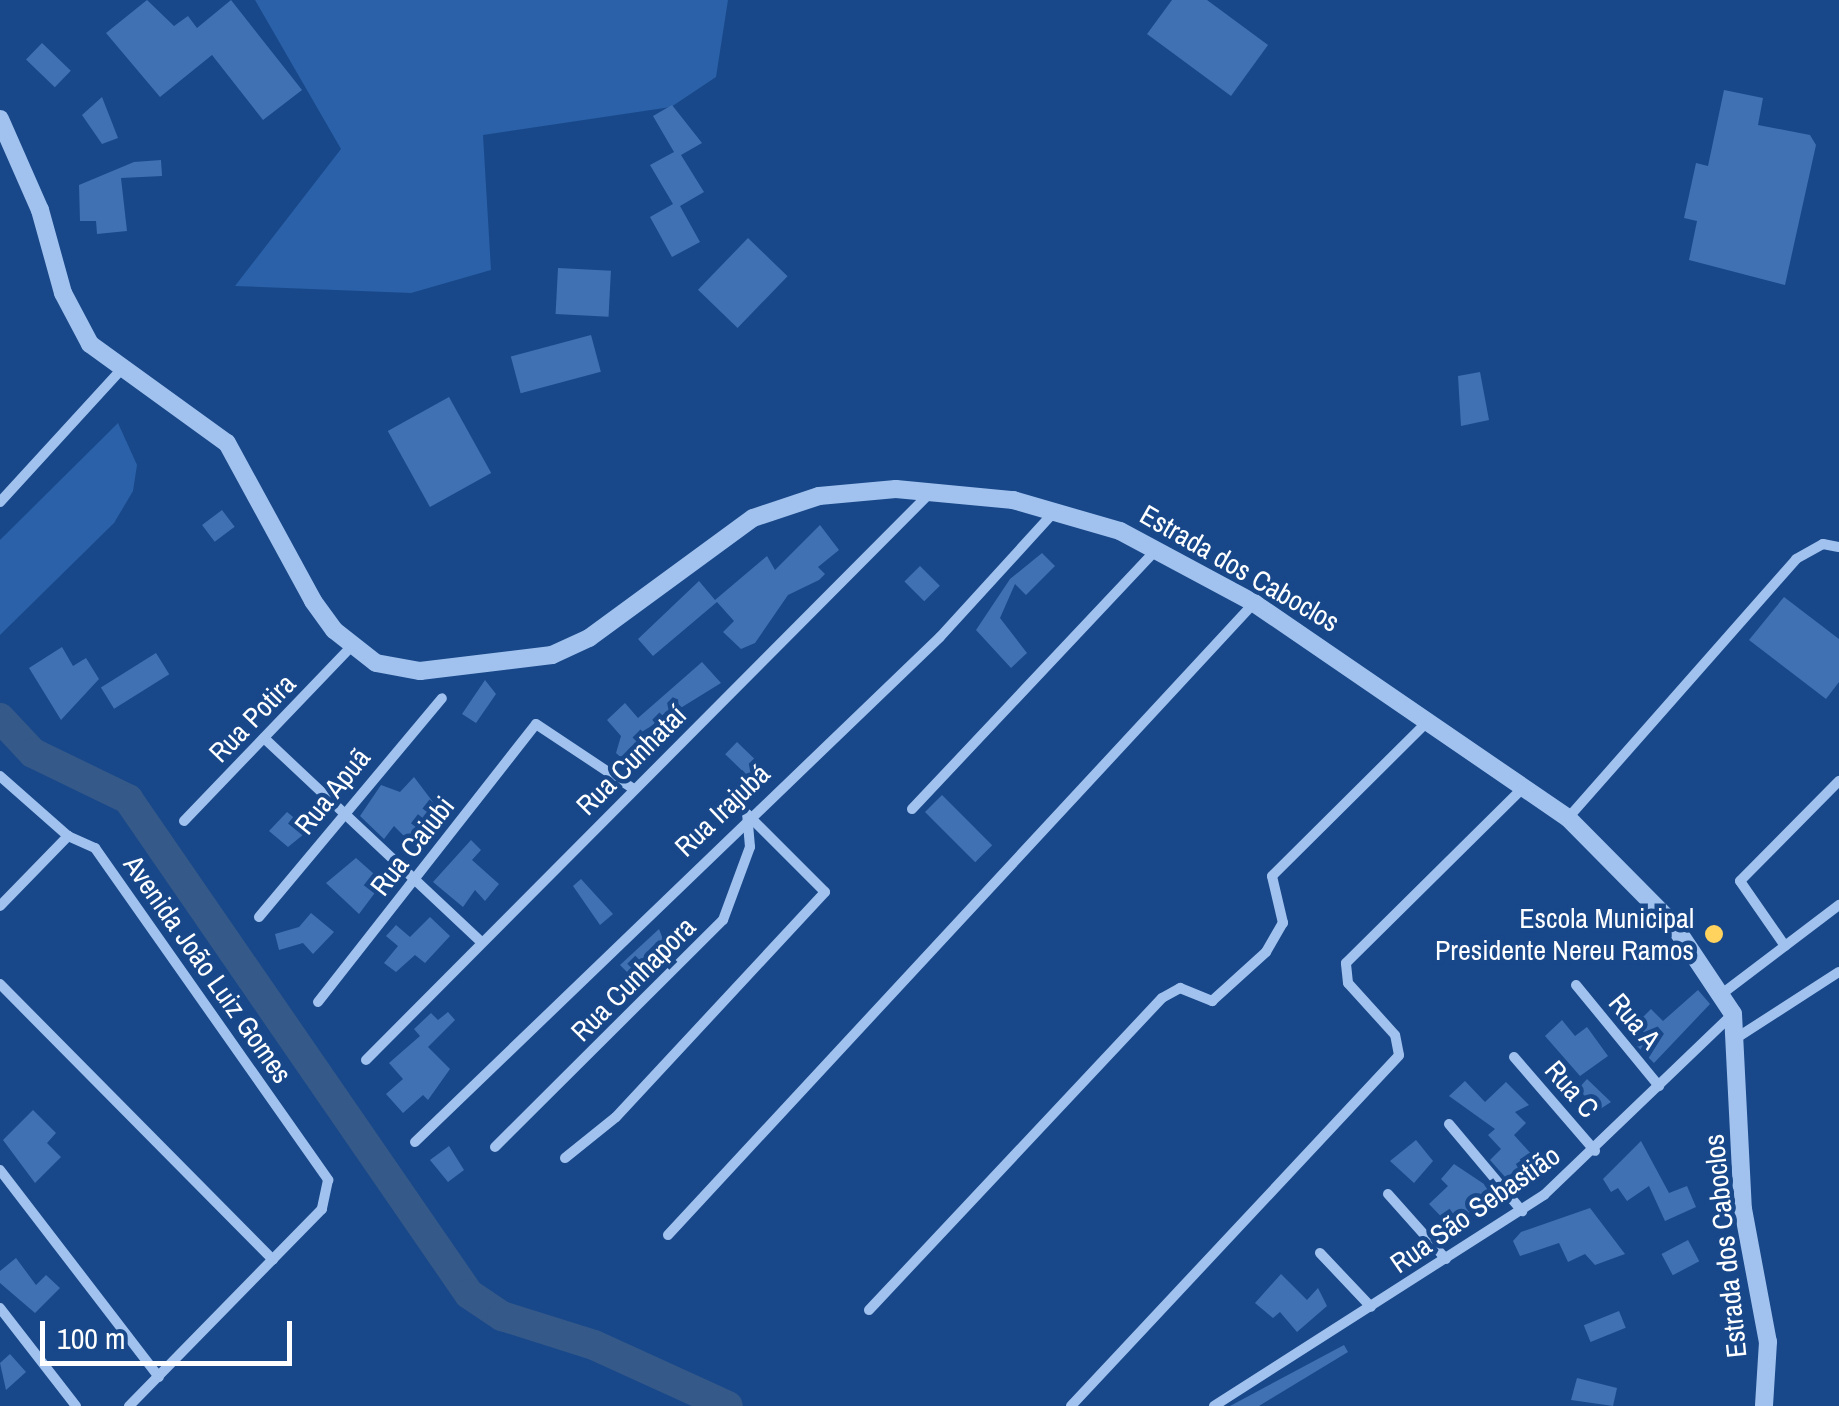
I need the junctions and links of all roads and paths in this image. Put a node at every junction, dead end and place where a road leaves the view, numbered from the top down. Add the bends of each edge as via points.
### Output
1 (0, 119) edge
2 (119, 372) junction
3 (930, 493) junction
4 (0, 502) edge
5 (1058, 508) junction
6 (1839, 547) edge
7 (1158, 548) junction
8 (1254, 603) junction
9 (352, 646) junction
10 (442, 698) dead end
11 (1429, 720) junction
12 (264, 738) junction
13 (0, 776) edge
14 (1839, 781) edge
15 (1524, 788) junction
16 (634, 789) junction
17 (912, 809) dead end
18 (747, 814) junction
19 (340, 817) junction
20 (1568, 818) junction
21 (184, 822) dead end
22 (68, 836) junction
23 (414, 878) junction
24 (0, 906) edge
25 (1839, 906) edge
26 (260, 916) dead end
27 (481, 942) junction
28 (1784, 946) junction
29 (1839, 972) edge
30 (0, 984) edge
31 (1576, 985) dead end
32 (1724, 992) junction
33 (318, 1002) dead end
34 (1733, 1014) junction
35 (1738, 1038) junction
36 (1514, 1057) dead end
37 (366, 1060) dead end
38 (1660, 1086) junction
39 (1449, 1124) dead end
40 (415, 1142) dead end
41 (496, 1147) dead end
42 (1595, 1150) junction
43 (565, 1158) dead end
44 (0, 1170) edge
45 (1388, 1194) dead end
46 (1522, 1211) junction
47 (668, 1235) dead end
48 (1320, 1253) dead end
49 (1446, 1259) junction
50 (273, 1260) junction
51 (1370, 1307) junction
52 (0, 1308) edge
53 (869, 1310) dead end
54 (159, 1378) junction
55 (76, 1406) edge
56 (129, 1406) edge
57 (1071, 1406) edge
58 (1214, 1406) edge
59 (1764, 1406) edge

1 - 2 street, Estrada dos Caboclos via 76,322
2 - 4 street
2 - 9 street, Estrada dos Caboclos via 227,443 314,602
3 - 5 street, Estrada dos Caboclos
3 - 9 street, Estrada dos Caboclos via 849,490 753,518 589,638 552,655 420,671 376,662
3 - 16 street, Rua Cunhataí
5 - 7 street, Estrada dos Caboclos
5 - 18 street, Rua Irajubá via 940,637
6 - 20 street via 1823,544 1796,560
7 - 8 street, Estrada dos Caboclos
7 - 17 street
8 - 11 street, Estrada dos Caboclos
8 - 47 street
9 - 12 street, Rua Potira
10 - 19 street, Rua Apuã
11 - 15 street, Estrada dos Caboclos
11 - 53 street via 1272,876 1283,924 1266,952 1218,998 1180,988 1162,998
12 - 19 street
12 - 21 street, Rua Potira
13 - 22 street, Avenida João Luiz Gomes
14 - 28 street via 1740,881
15 - 20 street, Estrada dos Caboclos
15 - 57 street via 1346,963 1348,984 1395,1035 1399,1055
16 - 23 street, Rua Caiubi via 544,725 530,730
16 - 27 street, Rua Cunhataí
18 - 40 street, Rua Irajubá
18 - 41 street, Rua Cunhapora via 750,847 723,920
18 - 43 street via 825,892 616,1117
19 - 23 street
19 - 26 street, Rua Apuã
20 - 32 street, Estrada dos Caboclos via 1636,880
22 - 24 street
22 - 50 street, Avenida João Luiz Gomes via 105,861 320,1164 328,1200
23 - 27 street
23 - 33 street, Rua Caiubi
25 - 28 street
27 - 37 street, Rua Cunhataí
28 - 32 street
29 - 35 street
30 - 50 street
31 - 38 street, Rua A
32 - 34 street, Estrada dos Caboclos
34 - 35 street, Estrada dos Caboclos
34 - 38 street, Rua São Sebastião
35 - 59 street, Estrada dos Caboclos via 1741,1194 1768,1342
36 - 42 street, Rua C
38 - 42 street, Rua São Sebastião
39 - 46 street
42 - 46 street, Rua São Sebastião
44 - 54 street
45 - 49 street
46 - 49 street, Rua São Sebastião
48 - 51 street
49 - 51 street, Rua São Sebastião
50 - 54 street
51 - 58 street, Rua São Sebastião
52 - 55 street
54 - 56 street

